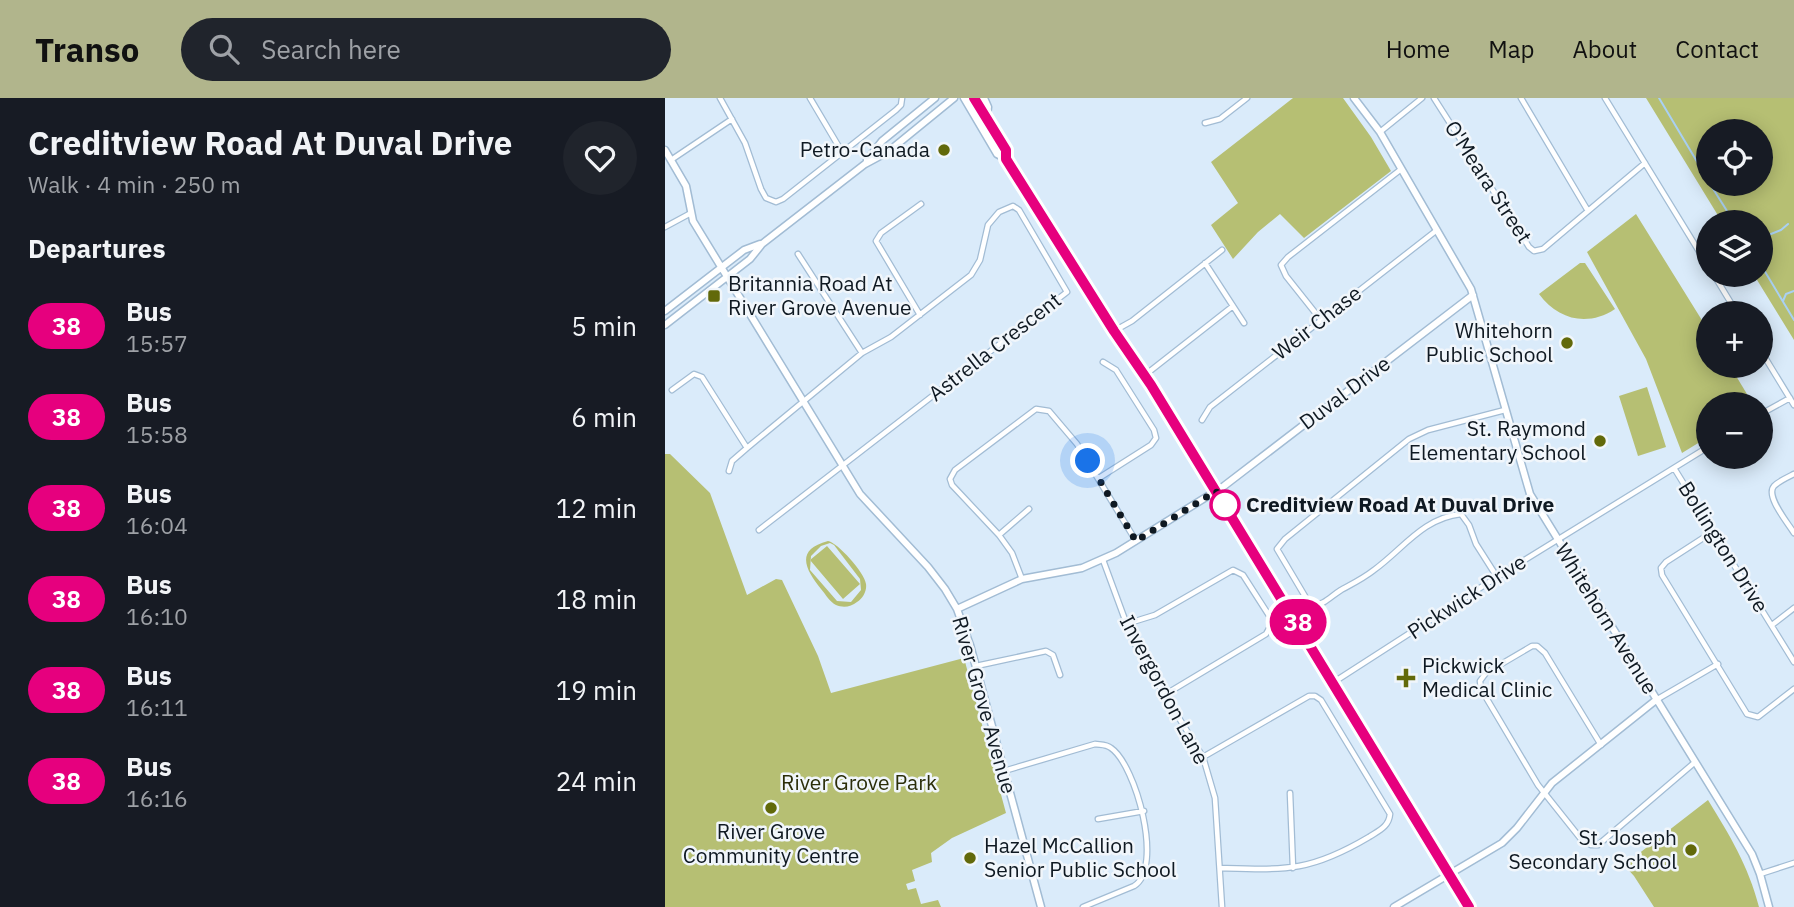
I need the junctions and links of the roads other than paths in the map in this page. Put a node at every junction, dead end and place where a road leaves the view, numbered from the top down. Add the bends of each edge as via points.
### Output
1 (720, 98) edge
2 (810, 98) edge
3 (902, 98) edge
4 (935, 98) edge
5 (954, 98) edge
6 (964, 98) edge
7 (974, 98) edge
8 (984, 98) edge
9 (1247, 98) edge
10 (1354, 98) edge
11 (1422, 98) edge
12 (1434, 98) edge
13 (1521, 98) edge
14 (1605, 98) edge
15 (987, 116) junction
16 (732, 119) junction
17 (1205, 123) dead end
18 (1380, 132) junction
19 (665, 150) edge
20 (842, 152) junction
21 (1006, 159) junction
22 (671, 160) junction
23 (1645, 163) junction
24 (865, 164) junction
25 (1401, 170) junction
26 (921, 204) dead end
27 (1588, 211) junction
28 (691, 213) junction
29 (665, 227) edge
30 (1437, 230) junction
31 (762, 244) junction
32 (1696, 246) edge
33 (1223, 250) dead end
34 (798, 254) dead end
35 (1205, 263) junction
36 (721, 268) junction
37 (727, 278) junction
38 (1473, 295) junction
39 (1233, 306) junction
40 (665, 311) edge
41 (920, 315) junction
42 (1321, 320) junction
43 (1244, 323) dead end
44 (665, 325) edge
45 (1114, 331) junction
46 (862, 353) junction
47 (1103, 362) dead end
48 (1773, 370) edge
49 (1145, 375) junction
50 (672, 390) dead end
51 (1790, 398) junction
52 (803, 401) junction
53 (1794, 405) edge
54 (1773, 407) edge
55 (1505, 410) junction
56 (1202, 420) dead end
57 (747, 448) junction
58 (1696, 454) edge
59 (843, 466) junction
60 (1674, 468) junction
61 (729, 471) dead end
62 (1794, 474) edge
63 (1099, 478) junction
64 (1216, 491) junction
65 (1029, 509) dead end
66 (759, 530) dead end
67 (1713, 531) junction
68 (1794, 533) edge
69 (999, 535) junction
70 (1557, 540) junction
71 (1136, 541) junction
72 (1103, 560) junction
73 (1497, 577) junction
74 (1022, 579) junction
75 (1794, 608) edge
76 (957, 609) junction
77 (1126, 624) junction
78 (1772, 625) junction
79 (1794, 662) edge
80 (1718, 664) junction
81 (975, 667) junction
82 (1060, 675) dead end
83 (1334, 682) junction
84 (1794, 690) edge
85 (1166, 694) junction
86 (1657, 700) junction
87 (1601, 745) junction
88 (1203, 757) junction
89 (1694, 763) junction
90 (1004, 771) junction
91 (1290, 793) dead end
92 (1544, 794) junction
93 (1143, 811) junction
94 (1098, 819) dead end
95 (1794, 863) edge
96 (1220, 868) junction
97 (1293, 868) junction
98 (1449, 873) junction
99 (1760, 874) junction
100 (1041, 907) edge
101 (1083, 907) edge
102 (1222, 907) edge
103 (1394, 907) edge
104 (1469, 907) edge
105 (1769, 907) edge

1 - 16 street
2 - 20 street
3 - 20 street via 896,110
4 - 24 street via 882,141
5 - 24 street via 889,151
6 - 21 street via 997,154
7 - 15 street
8 - 15 street
9 - 17 street via 1220,119
10 - 18 street, Whitehorn Avenue
11 - 18 street
12 - 27 street, O'Meara Street via 1534,251 1543,249
13 - 27 street
14 - 23 street
15 - 21 street via 1006,150
16 - 20 street via 761,189 772,202 783,199
16 - 22 street
18 - 25 street, Whitehorn Avenue
19 - 22 street, River Grove Avenue
21 - 45 street
22 - 28 street, River Grove Avenue via 686,186
23 - 27 street, O'Meara Street
23 - 32 street
24 - 31 street
25 - 30 street, Whitehorn Avenue
25 - 42 street via 1281,265
26 - 41 street via 881,233 876,242
28 - 29 street
28 - 36 street, River Grove Avenue
30 - 38 street, Whitehorn Avenue
30 - 42 street, Weir Chase
31 - 36 street via 744,250
31 - 37 street
33 - 35 street
34 - 46 street
35 - 39 street
35 - 45 street
36 - 37 street, River Grove Avenue
36 - 40 street
37 - 44 street
37 - 52 street, River Grove Avenue
38 - 55 street, Whitehorn Avenue
38 - 64 street, Duval Drive
39 - 43 street
39 - 49 street
41 - 46 street, Astrella Crescent
41 - 59 street, Astrella Crescent via 977,268 988,225 1009,206 1019,210 1067,292
42 - 56 street, Weir Chase via 1210,407
45 - 49 street
46 - 52 street, Astrella Crescent
47 - 63 street via 1116,370 1156,438
48 - 51 street
49 - 64 street
50 - 57 street via 694,374 702,377
51 - 53 street
51 - 54 street
52 - 57 street, Astrella Crescent
52 - 59 street, River Grove Avenue
55 - 70 street, Whitehorn Avenue via 1530,494
55 - 73 street via 1409,439 1277,548 1313,606 1374,570 1434,521 1461,514
57 - 61 street, Astrella Crescent via 731,461
58 - 60 street, Pickwick Drive
59 - 66 street
59 - 76 street, River Grove Avenue via 865,500 928,568
60 - 67 street, Bollington Drive
60 - 70 street, Pickwick Drive
62 - 68 street via 1771,491
63 - 69 street via 1049,411 1036,409 952,474 952,485
63 - 71 street
64 - 71 street, Duval Drive
64 - 83 street
65 - 69 street
67 - 78 street, Bollington Drive
67 - 80 street via 1661,568
69 - 74 street
70 - 73 street, Pickwick Drive
70 - 86 street, Whitehorn Avenue
71 - 72 street, Duval Drive
72 - 74 street, Duval Drive
72 - 77 street, Invergordon Lane
73 - 83 street, Pickwick Drive
74 - 76 street, Duval Drive
75 - 78 street
76 - 81 street, River Grove Avenue
77 - 85 street, Invergordon Lane
77 - 85 street via 1155,615 1233,570 1244,575 1270,618 1266,634
78 - 79 street, Bollington Drive
80 - 84 street via 1753,717
80 - 86 street
81 - 82 street via 1046,651 1053,655
81 - 90 street, River Grove Avenue
83 - 98 street
85 - 88 street, Invergordon Lane
86 - 87 street
86 - 89 street, Whitehorn Avenue
87 - 92 street
87 - 92 street via 1537,646 1486,673 1481,689
88 - 96 street, Invergordon Lane via 1215,798
88 - 97 street via 1309,696 1321,700 1390,819 1385,827 1346,851
89 - 92 street via 1598,845 1581,839
89 - 99 street, Whitehorn Avenue
90 - 93 street via 1104,745 1113,750 1130,776
90 - 100 street, River Grove Avenue
91 - 97 street
92 - 98 street via 1502,843
93 - 94 street
93 - 101 street via 1143,877 1134,886
95 - 99 street
96 - 97 street
96 - 102 street, Invergordon Lane
98 - 103 street
98 - 104 street
99 - 105 street, Whitehorn Avenue

